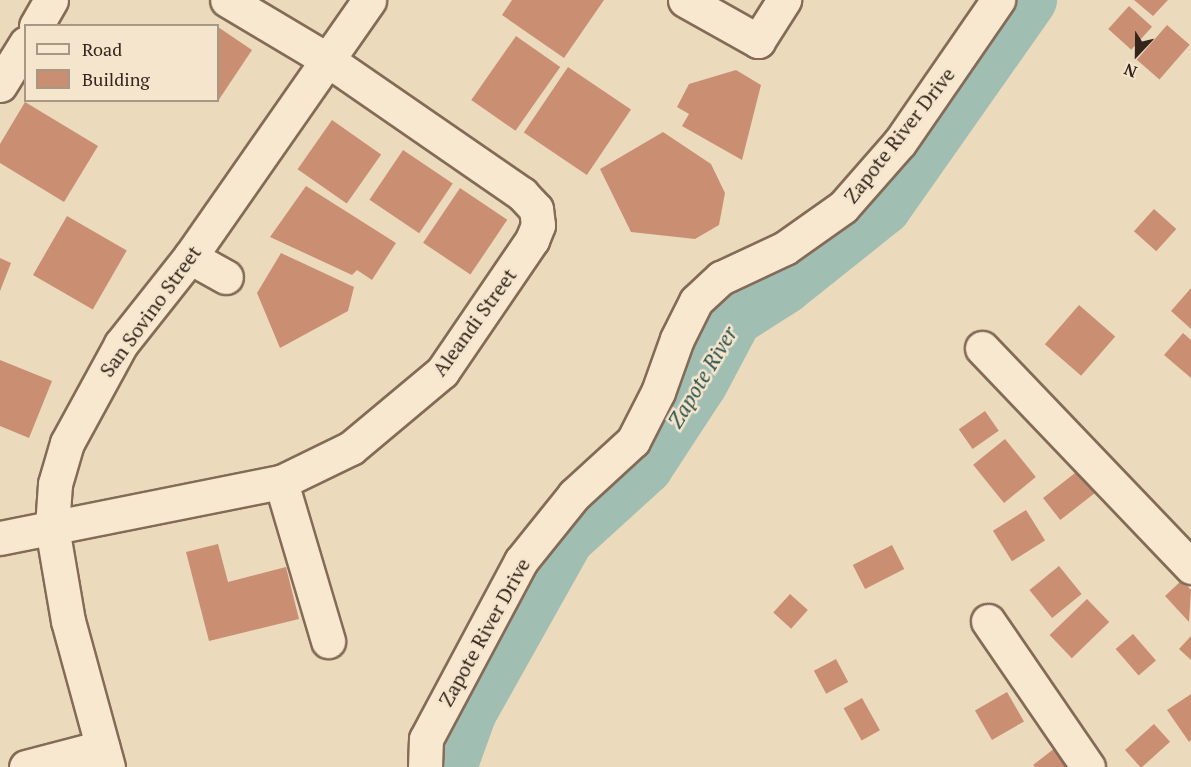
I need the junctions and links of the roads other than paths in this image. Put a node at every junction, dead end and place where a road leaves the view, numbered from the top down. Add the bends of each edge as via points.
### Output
1 (51, 0) edge
2 (227, 0) edge
3 (369, 0) edge
4 (685, 0) edge
5 (784, 0) edge
6 (998, 0) edge
7 (37, 24) edge
8 (24, 46) edge
9 (326, 58) junction
10 (0, 85) edge
11 (190, 257) junction
12 (226, 277) dead end
13 (982, 348) dead end
14 (281, 482) junction
15 (52, 527) junction
16 (0, 538) edge
17 (1191, 567) edge
18 (988, 621) dead end
19 (328, 641) dead end
20 (105, 757) edge
21 (26, 767) edge
22 (425, 767) edge
23 (1088, 767) edge

1 - 7 street
2 - 9 street, Aleandi Street
3 - 9 street, San Sovino Street
4 - 5 street via 758,41
6 - 22 street, Zapote River Drive via 900,142 843,207 785,248 721,278 696,301 633,441 574,495 520,561 426,739
8 - 10 street
9 - 11 street, San Sovino Street
9 - 14 street, Aleandi Street via 522,194 536,209 538,225 532,240 441,372 351,448
11 - 12 street
11 - 15 street, San Sovino Street via 121,344 93,390 66,443 55,484
13 - 17 street
14 - 15 street, Aleandi Street
14 - 19 street
15 - 16 street, Aleandi Street
15 - 20 street, San Sovino Street via 68,621
18 - 23 street
20 - 21 street

